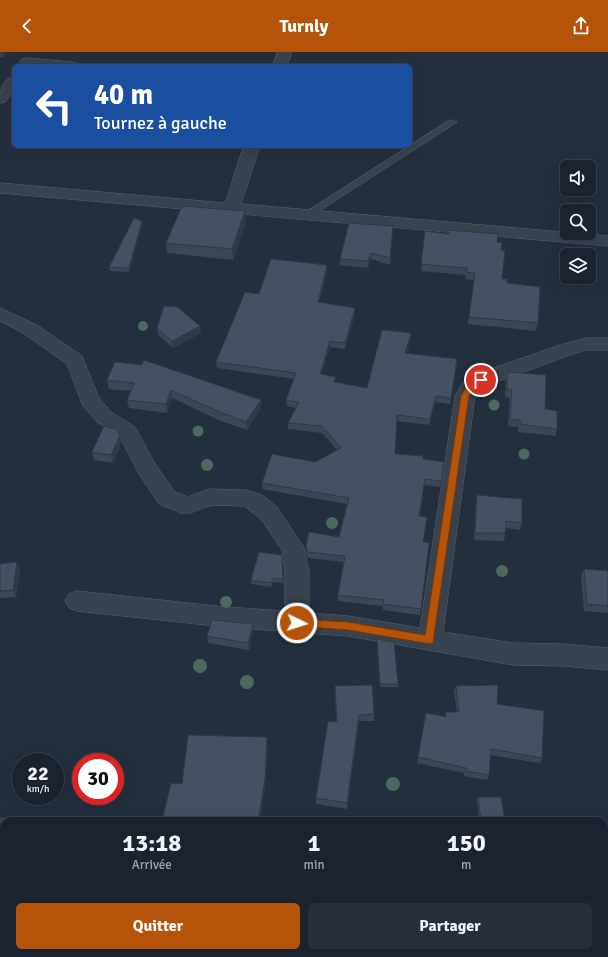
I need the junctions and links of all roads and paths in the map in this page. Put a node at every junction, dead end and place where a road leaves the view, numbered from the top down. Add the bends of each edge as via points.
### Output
1 (285, 52) edge
2 (28, 60) edge
3 (57, 64) edge
4 (281, 64) edge
5 (9, 82) edge
6 (0, 99) edge
7 (453, 122) dead end
8 (251, 148) edge
9 (0, 188) edge
10 (230, 208) junction
11 (307, 215) junction
12 (608, 241) edge
13 (0, 314) edge
14 (608, 344) edge
15 (77, 601) dead end
16 (297, 623) junction
17 (430, 640) junction
18 (608, 659) edge

1 - 4 street
2 - 3 street
5 - 6 street
7 - 11 lane
8 - 10 street
9 - 10 street
10 - 11 street
11 - 12 street
13 - 16 street via 30,329 75,360 90,401 104,416 128,432 167,498 181,505 221,496 246,498 269,513 293,548 297,571
14 - 17 street via 586,344 567,349 481,380 470,387 465,396
15 - 16 street
16 - 17 street via 348,626
17 - 18 street via 513,654

